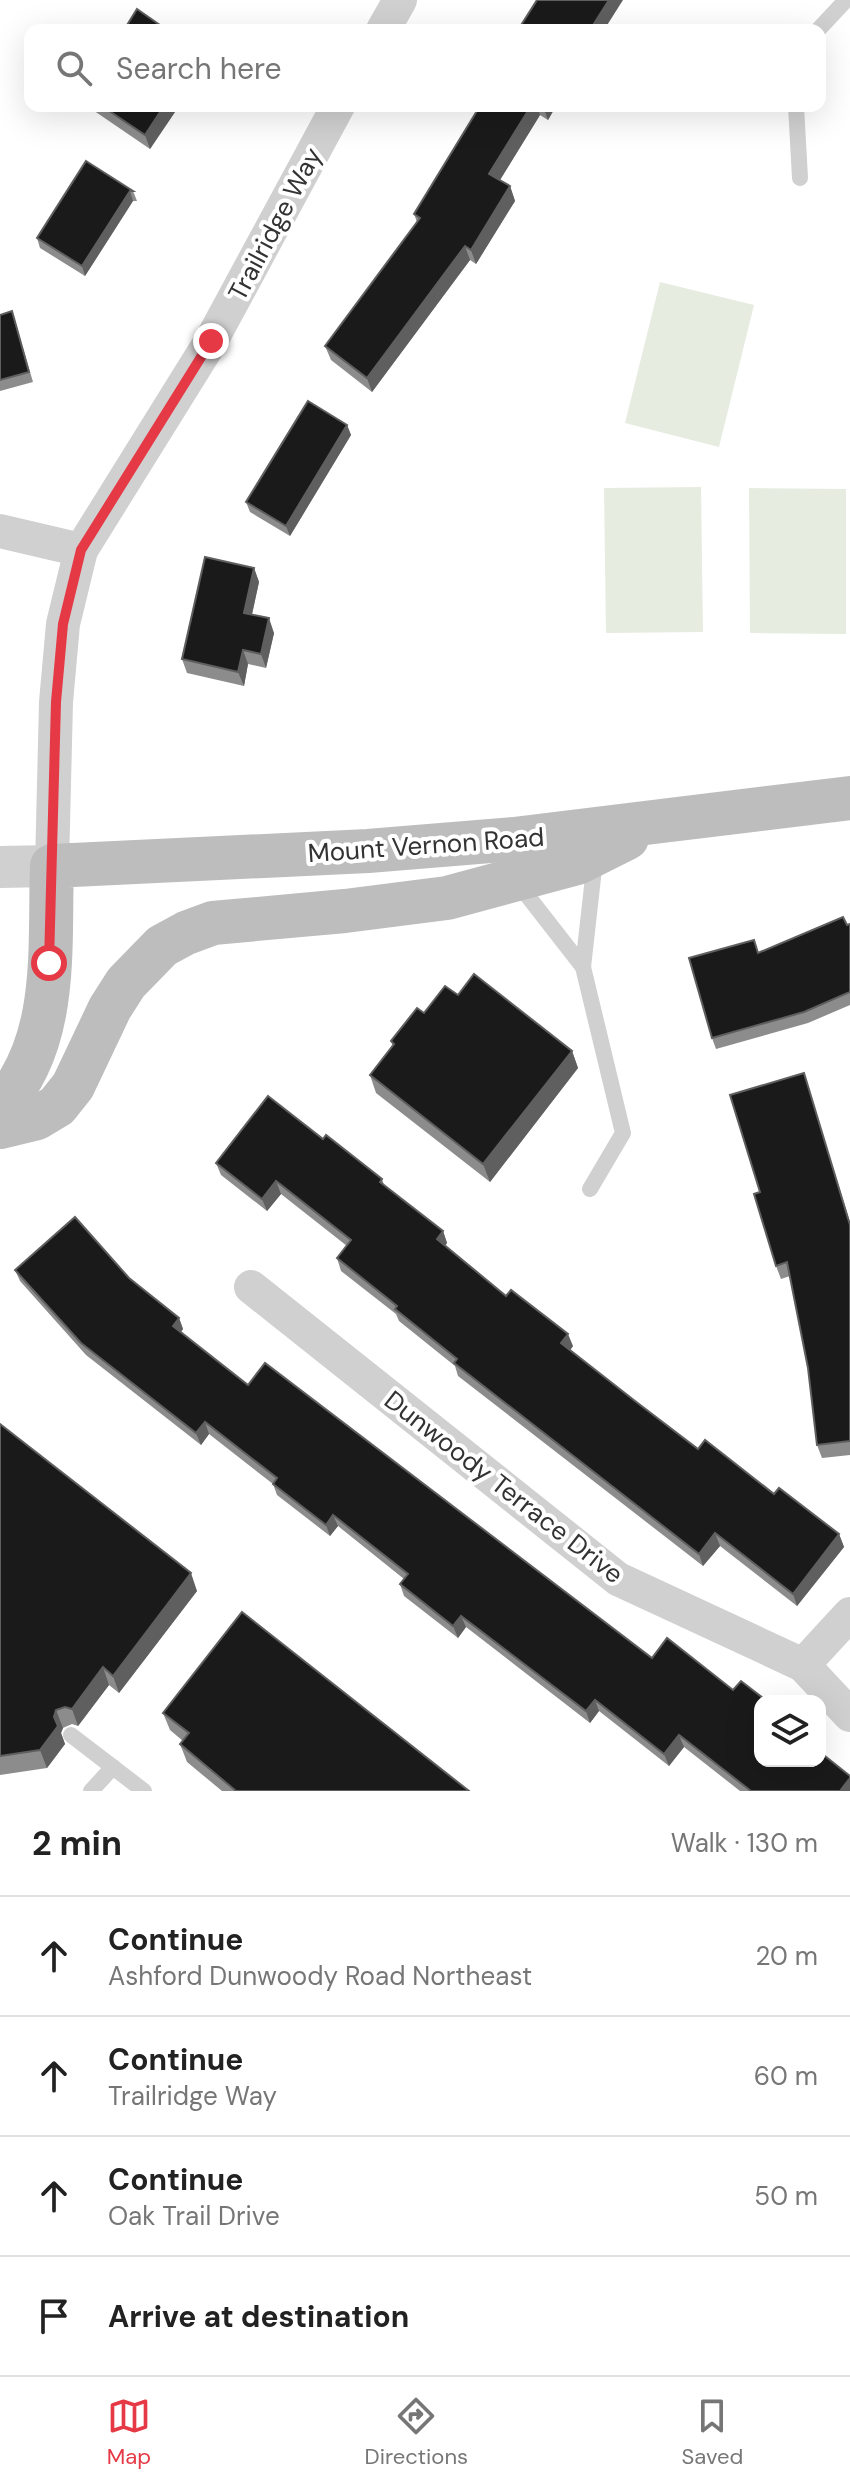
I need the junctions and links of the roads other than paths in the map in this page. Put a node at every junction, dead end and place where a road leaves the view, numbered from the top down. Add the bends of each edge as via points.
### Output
1 (400, 0) edge
2 (846, 0) edge
3 (386, 24) edge
4 (824, 24) edge
5 (335, 112) edge
6 (796, 112) edge
7 (800, 178) dead end
8 (0, 531) edge
9 (81, 550) junction
10 (850, 798) edge
11 (656, 824) junction
12 (596, 853) junction
13 (52, 866) junction
14 (0, 867) edge
15 (515, 880) junction
16 (583, 967) junction
17 (0, 1107) edge
18 (0, 1127) edge
19 (590, 1189) dead end
20 (251, 1287) dead end
21 (850, 1614) edge
22 (803, 1665) junction
23 (850, 1715) edge
24 (71, 1735) edge
25 (113, 1767) junction
26 (91, 1791) edge
27 (144, 1791) edge

1 - 3 street
2 - 4 lane
5 - 9 street, Trailridge Way via 211,341
6 - 7 lane
8 - 9 street
9 - 13 street via 63,624 57,687
10 - 11 main road, Mount Vernon Road
11 - 12 main road
11 - 13 main road, Mount Vernon Road via 368,851
12 - 15 main road
12 - 16 lane
13 - 14 street, Mount Vernon Road
13 - 17 main road via 41,1034 24,1076
15 - 16 lane
15 - 18 main road via 447,898 213,923 186,933 162,946 126,983 73,1086 57,1106 37,1118
16 - 19 lane via 623,1133
20 - 22 street, Dunwoody Terrace Drive via 618,1579
21 - 22 street
22 - 23 street, Dunwoody Terrace Drive
24 - 25 lane
25 - 26 lane
25 - 27 lane

